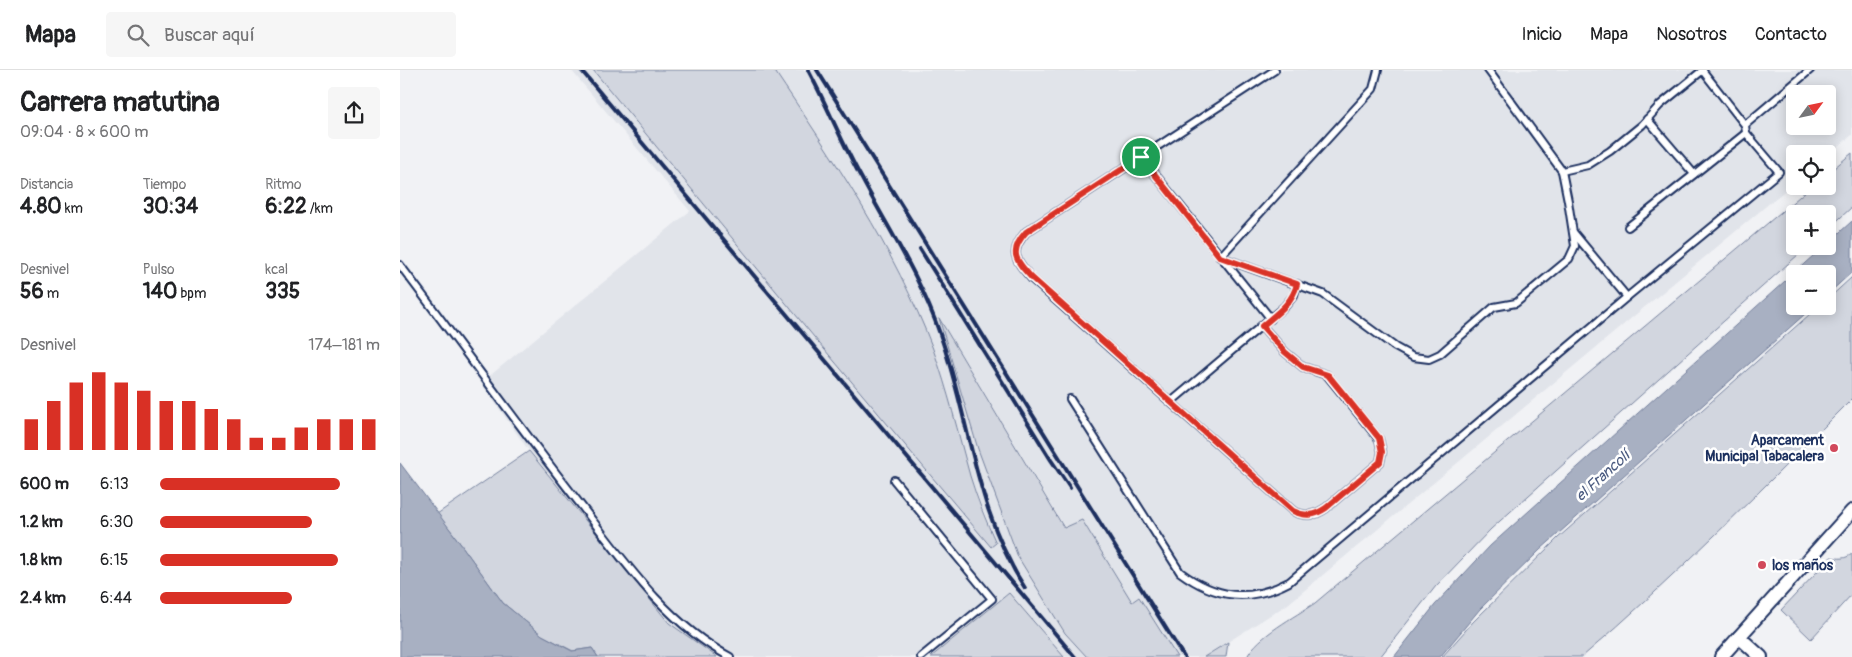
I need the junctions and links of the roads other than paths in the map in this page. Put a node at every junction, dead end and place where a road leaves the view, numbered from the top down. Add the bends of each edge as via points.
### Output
1 (1274, 70) edge
2 (1378, 70) edge
3 (1488, 70) edge
4 (1703, 70) edge
5 (1810, 70) edge
6 (1647, 119) junction
7 (1745, 125) junction
8 (1746, 133) junction
9 (1141, 157) junction
10 (1562, 171) junction
11 (1694, 174) junction
12 (1628, 227) dead end
13 (1572, 231) junction
14 (1220, 257) junction
15 (400, 264) edge
16 (1297, 284) junction
17 (1627, 297) junction
18 (1271, 319) junction
19 (1262, 326) junction
20 (1070, 399) dead end
21 (1170, 402) junction
22 (894, 480) dead end
23 (1852, 511) edge
24 (1739, 637) junction
25 (730, 657) edge
26 (921, 657) edge
27 (1721, 657) edge
28 (1761, 657) edge

1 - 9 lane
2 - 14 lane via 1373,89
3 - 10 lane
4 - 6 lane
4 - 7 lane
5 - 7 lane
6 - 10 lane via 1588,165
6 - 11 lane
7 - 8 lane
8 - 11 lane
8 - 17 lane via 1779,172
9 - 14 lane
9 - 21 lane via 1026,232 1015,252 1018,262 1032,278
10 - 13 lane
11 - 12 lane
13 - 16 lane via 1574,246 1569,259 1516,302 1494,307 1440,354 1429,359 1413,357 1395,347 1323,294
13 - 17 lane
14 - 16 lane
14 - 18 lane
15 - 25 lane via 643,584 677,619
16 - 18 lane via 1286,306
17 - 20 lane via 1288,582 1250,595 1217,593 1180,572
18 - 19 lane
19 - 21 lane
19 - 21 lane via 1303,367 1328,375 1379,438 1380,462 1326,508 1316,515 1304,516 1293,511
22 - 26 lane via 992,599
23 - 24 street
24 - 27 street
24 - 28 street

